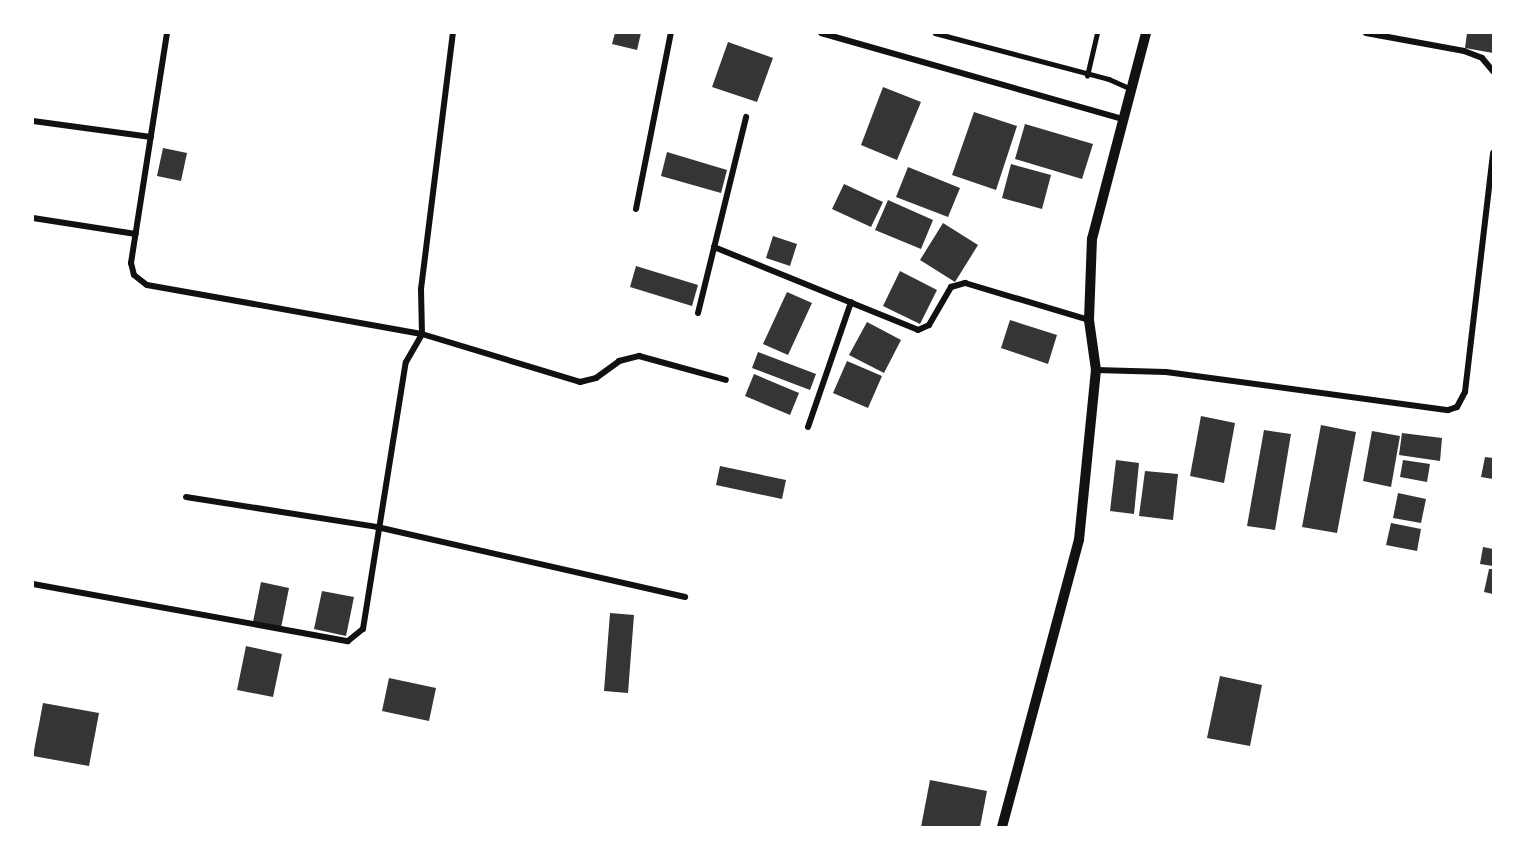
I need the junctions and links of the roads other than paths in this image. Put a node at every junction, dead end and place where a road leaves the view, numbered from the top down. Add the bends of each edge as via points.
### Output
1 (167, 33) edge
2 (453, 33) edge
3 (671, 33) edge
4 (821, 33) edge
5 (935, 33) edge
6 (1097, 33) edge
7 (1146, 33) edge
8 (1366, 33) edge
9 (1493, 71) edge
10 (1087, 76) junction
11 (1131, 89) junction
12 (746, 117) dead end
13 (1123, 119) junction
14 (33, 121) edge
15 (151, 137) junction
16 (1493, 153) edge
17 (636, 209) dead end
18 (33, 218) edge
19 (1490, 233) edge
20 (136, 234) junction
21 (714, 247) junction
22 (851, 302) junction
23 (698, 313) dead end
24 (1089, 320) junction
25 (422, 334) junction
26 (1096, 370) junction
27 (726, 380) dead end
28 (808, 427) dead end
29 (186, 497) dead end
30 (377, 527) junction
31 (33, 584) edge
32 (686, 597) dead end
33 (1002, 827) edge

1 - 15 street
2 - 25 street via 421,289
3 - 17 street
4 - 13 street
5 - 10 lane
6 - 10 lane
7 - 11 street
8 - 9 street via 1464,51 1482,58
10 - 11 lane via 1109,79
11 - 13 street
12 - 21 street
13 - 24 street via 1092,239
14 - 15 street
15 - 20 street
16 - 19 street
18 - 20 street
19 - 26 street via 1465,392 1457,407 1448,410 1166,372
20 - 25 street via 131,263 134,275 147,285
21 - 22 street
21 - 23 street
22 - 24 street via 918,330 929,325 951,287 965,283
22 - 28 street
24 - 26 street
25 - 27 street via 580,382 596,378 619,361 639,356
25 - 30 street via 406,362
26 - 33 street via 1079,540
29 - 30 street
30 - 31 street via 367,619 358,636 348,641
30 - 32 street

